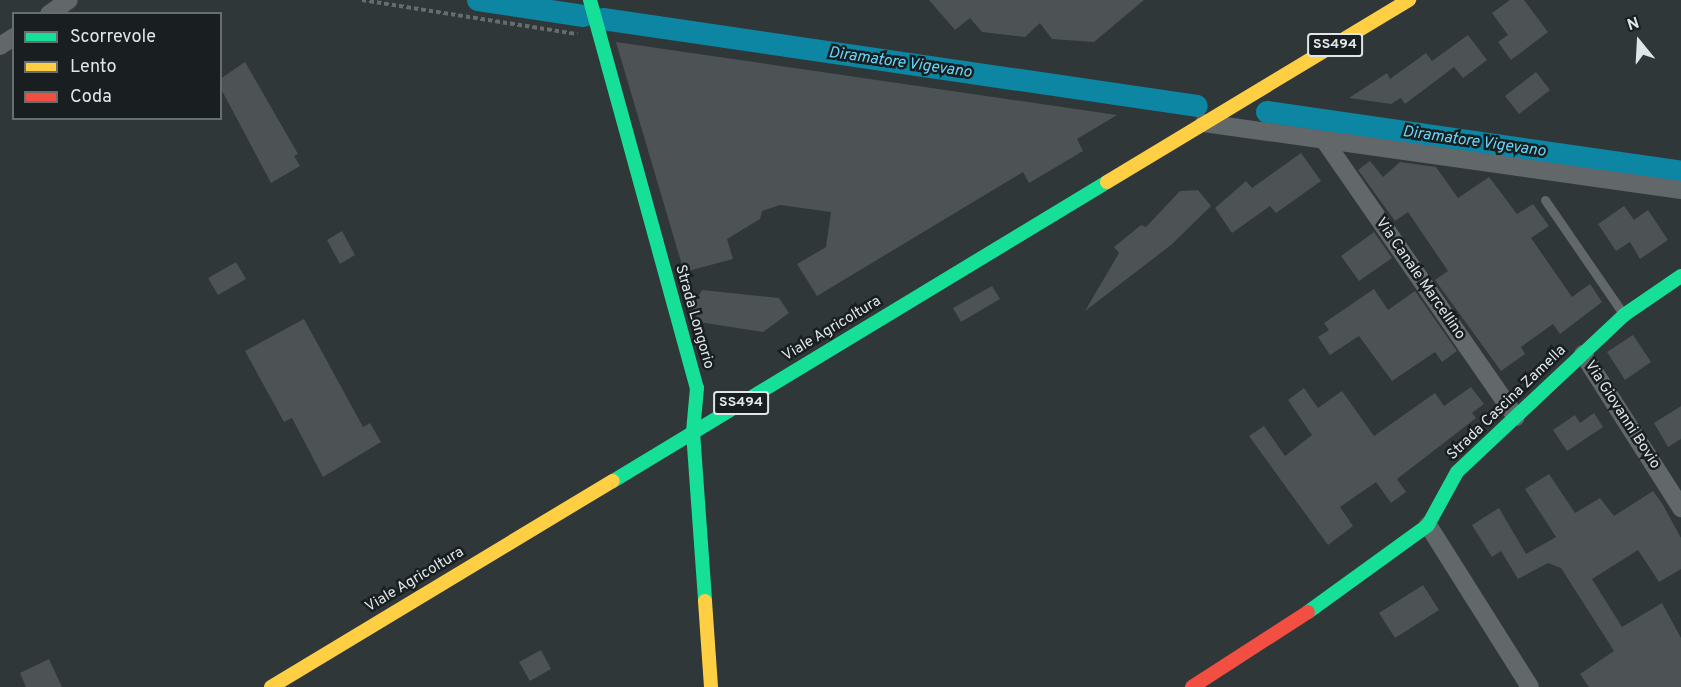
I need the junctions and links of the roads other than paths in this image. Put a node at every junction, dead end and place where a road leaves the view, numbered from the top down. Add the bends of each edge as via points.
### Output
1 (69, 0) edge
2 (590, 0) edge
3 (1409, 0) edge
4 (52, 12) edge
5 (1208, 122) junction
6 (1324, 140) junction
7 (1681, 190) edge
8 (1545, 200) dead end
9 (1681, 276) edge
10 (1624, 315) junction
11 (1583, 354) junction
12 (1516, 417) junction
13 (693, 432) junction
14 (1681, 507) edge
15 (1428, 525) junction
16 (271, 687) edge
17 (711, 687) edge
18 (1192, 687) edge
19 (1530, 687) edge

1 - 4 street
2 - 13 street, Strada Longorio via 697,388
3 - 5 street, Viale Agricoltura / SS494
5 - 6 street
5 - 13 street, Viale Agricoltura / SS494
6 - 7 street
6 - 12 street, Via Canale Marcellino
8 - 10 lane
9 - 10 street, Strada Cascina Zamella
10 - 11 street, Strada Cascina Zamella
11 - 12 street, Strada Cascina Zamella
11 - 14 street, Via Giovanni Bovio
12 - 15 street, Strada Cascina Zamella via 1457,472
13 - 16 street, Viale Agricoltura / SS494
13 - 17 street, Strada Longorio
15 - 18 street, Strada Cascina Zamella via 1345,588
15 - 19 street

